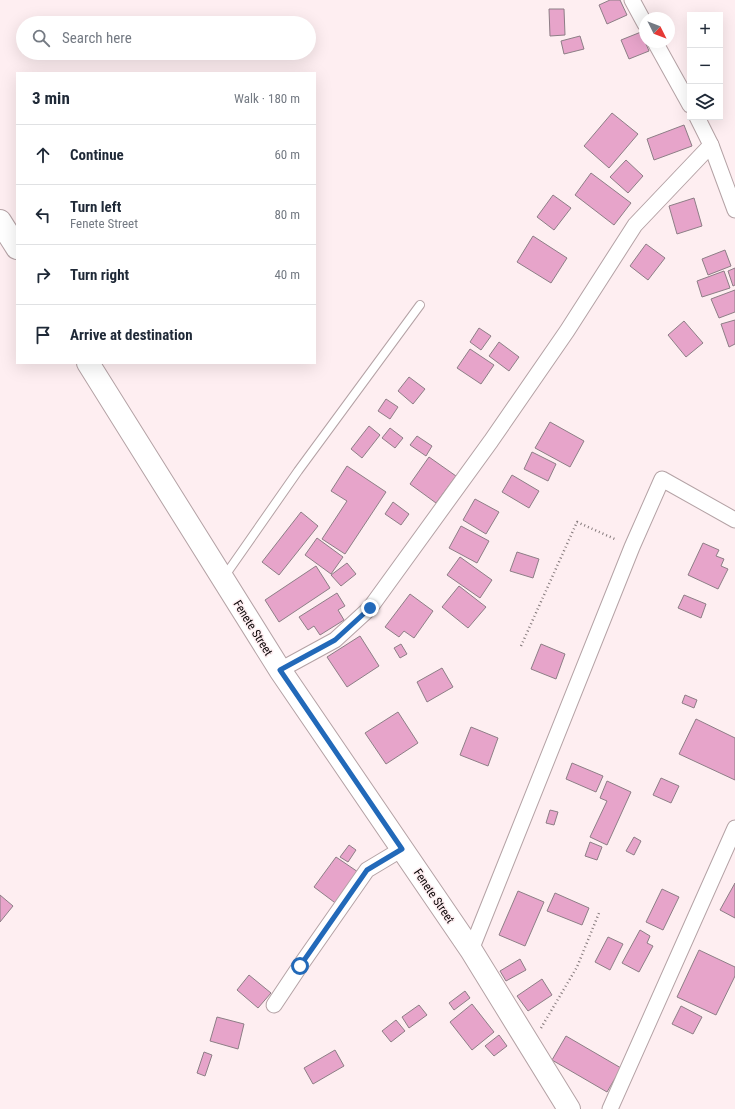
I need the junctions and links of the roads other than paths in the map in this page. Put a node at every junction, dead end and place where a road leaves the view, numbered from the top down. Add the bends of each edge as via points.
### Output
1 (632, 0) edge
2 (639, 13) edge
3 (658, 48) edge
4 (687, 100) edge
5 (698, 120) edge
6 (710, 145) junction
7 (735, 210) edge
8 (0, 221) edge
9 (16, 246) edge
10 (420, 305) dead end
11 (89, 364) edge
12 (735, 520) edge
13 (223, 578) junction
14 (280, 670) junction
15 (735, 828) edge
16 (402, 849) junction
17 (471, 950) junction
18 (274, 1005) dead end
19 (569, 1109) edge
20 (610, 1109) edge

1 - 2 street
3 - 4 street
5 - 6 street
6 - 7 street
6 - 14 street via 635,225 563,338 370,608 335,640
8 - 9 main road
10 - 13 lane
11 - 13 main road, Fenete Street
12 - 17 street via 662,479 632,547
13 - 14 main road, Fenete Street
14 - 16 main road, Fenete Street
15 - 20 street
16 - 17 main road, Fenete Street
16 - 18 street via 367,870
17 - 19 main road, Fenete Street

